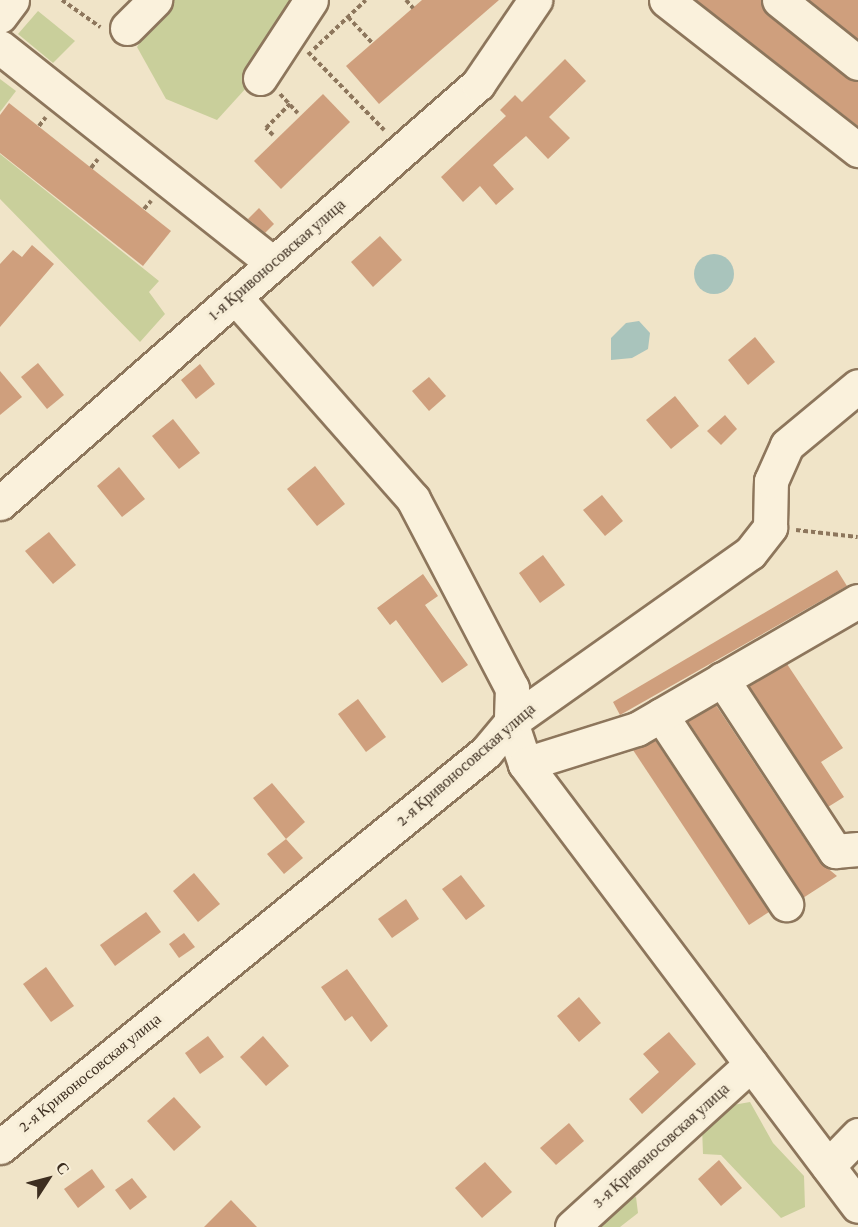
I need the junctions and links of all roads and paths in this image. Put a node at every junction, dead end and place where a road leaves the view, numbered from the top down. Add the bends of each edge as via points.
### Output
1 (12, 0) edge
2 (62, 0) edge
3 (154, 0) edge
4 (311, 0) edge
5 (366, 0) edge
6 (406, 0) edge
7 (535, 0) edge
8 (666, 0) edge
9 (779, 0) edge
10 (413, 8) dead end
11 (0, 16) edge
12 (348, 17) junction
13 (127, 28) joint
14 (372, 43) dead end
15 (0, 47) edge
16 (310, 53) junction
17 (303, 60) dead end
18 (858, 63) edge
19 (267, 83) joint
20 (290, 105) junction
21 (298, 113) dead end
22 (273, 135) dead end
23 (391, 137) dead end
24 (858, 150) edge
25 (273, 263) junction
26 (235, 297) junction
27 (858, 386) edge
28 (0, 503) edge
29 (770, 527) junction
30 (858, 537) edge
31 (858, 601) edge
32 (722, 679) junction
33 (661, 715) junction
34 (512, 722) junction
35 (525, 764) junction
36 (858, 849) edge
37 (786, 903) dead end
38 (751, 1064) junction
39 (858, 1135) edge
40 (0, 1147) edge
41 (828, 1166) junction
42 (858, 1206) edge
43 (572, 1227) edge

1 - 11 street
2 - 13 path via 102,28
3 - 13 street
4 - 19 street
5 - 12 path
6 - 10 path
7 - 25 street, 1-я Кривоносовская улица via 478,84
8 - 24 street
9 - 18 street
12 - 14 path
12 - 16 path
15 - 25 street
16 - 17 path
16 - 23 path
19 - 20 path
20 - 21 path
20 - 22 path via 266,128
25 - 26 street, 1-я Кривоносовская улица
26 - 28 street, 1-я Кривоносовская улица
26 - 34 street via 413,500 512,688
27 - 29 street via 787,445 771,481
29 - 30 path
29 - 34 street, 2-я Кривоносовская улица via 750,553
31 - 32 street
32 - 33 street
32 - 36 street via 835,851
33 - 35 street via 637,729
33 - 37 street
34 - 35 street
34 - 40 street, 2-я Кривоносовская улица via 486,752
35 - 38 street
38 - 41 street
38 - 43 street, 3-я Кривоносовская улица
39 - 41 street
41 - 42 street

